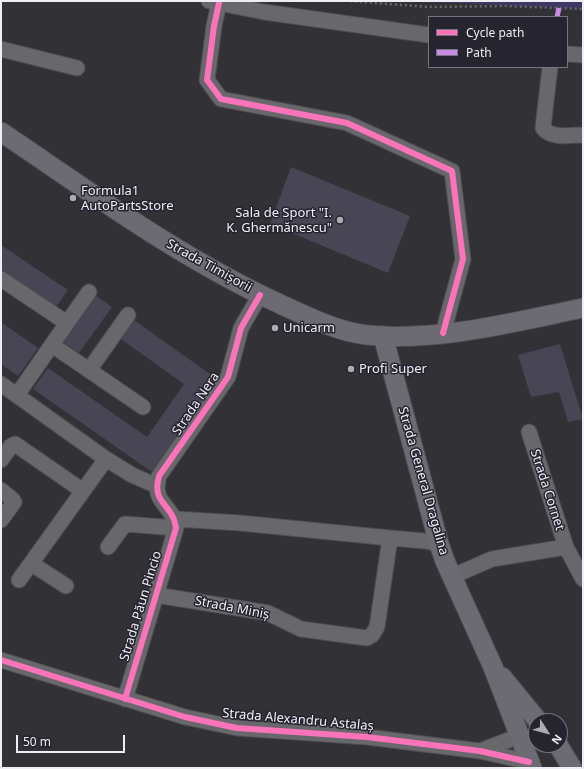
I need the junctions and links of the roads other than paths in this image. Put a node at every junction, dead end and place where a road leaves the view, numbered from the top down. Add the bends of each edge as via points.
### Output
1 (214, 2) edge
2 (428, 35) edge
3 (1, 49) edge
4 (568, 54) edge
5 (583, 55) edge
6 (77, 68) dead end
7 (550, 68) edge
8 (1, 132) edge
9 (583, 135) edge
10 (1, 279) edge
11 (89, 292) dead end
12 (260, 295) junction
13 (583, 308) edge
14 (128, 315) dead end
15 (67, 323) junction
16 (443, 333) junction
17 (383, 336) junction
18 (52, 345) junction
19 (89, 370) junction
20 (1, 384) edge
21 (17, 395) junction
22 (143, 407) dead end
23 (528, 432) dead end
24 (106, 459) junction
25 (1, 460) edge
26 (157, 486) junction
27 (1, 490) edge
28 (83, 491) junction
29 (1, 520) edge
30 (175, 524) junction
31 (390, 538) junction
32 (439, 544) junction
33 (108, 547) dead end
34 (566, 548) junction
35 (32, 564) junction
36 (453, 576) junction
37 (583, 579) edge
38 (19, 580) dead end
39 (66, 586) dead end
40 (156, 595) junction
41 (1, 660) edge
42 (493, 667) junction
43 (125, 699) junction
44 (531, 713) edge
45 (527, 735) edge
46 (480, 751) junction
47 (563, 753) edge
48 (530, 765) edge
49 (572, 768) edge

1 - 2 street via 264,12
1 - 16 street via 214,26 207,80 221,99 347,123 452,171 463,259
3 - 6 street
4 - 5 street
7 - 9 street via 543,128 552,135
8 - 12 main road, Strada Timișorii via 156,237
10 - 15 street
11 - 15 street
12 - 17 main road, Strada Timișorii via 323,322 365,335
12 - 26 street, Strada Nera via 241,328 228,377 159,476
13 - 16 main road, Strada Timișorii via 472,330
14 - 19 street
15 - 18 street
16 - 17 main road, Strada Timișorii
17 - 32 main road, Strada General Dragalina
18 - 19 street
18 - 21 street
19 - 22 street
20 - 21 street
21 - 24 street
23 - 34 street, Strada Cornet
24 - 26 street
24 - 28 street
25 - 28 street via 15,444
26 - 30 street via 158,496
27 - 29 street via 14,502
28 - 35 street
30 - 31 street via 240,524
30 - 33 street via 125,524
30 - 40 street, Strada Păun Pincio
31 - 32 street
31 - 40 street, Strada Miniș via 377,627 367,638 301,629 268,613
32 - 36 main road, Strada General Dragalina
34 - 36 street, Strada Cornet via 492,558
34 - 37 street, Strada Cornet
35 - 38 street
35 - 39 street
36 - 42 main road, Strada General Dragalina
40 - 43 street, Strada Păun Pincio
41 - 43 street, Strada Alexandru Astalaș
42 - 44 main road, Strada General Dragalina
42 - 45 main road, Strada General Dragalina
43 - 46 street, Strada Alexandru Astalaș via 185,717 237,728 367,737
45 - 46 street, Strada Alexandru Astalaș
45 - 48 main road, Strada General Dragalina
46 - 48 street, Strada Alexandru Astalaș
47 - 49 main road

